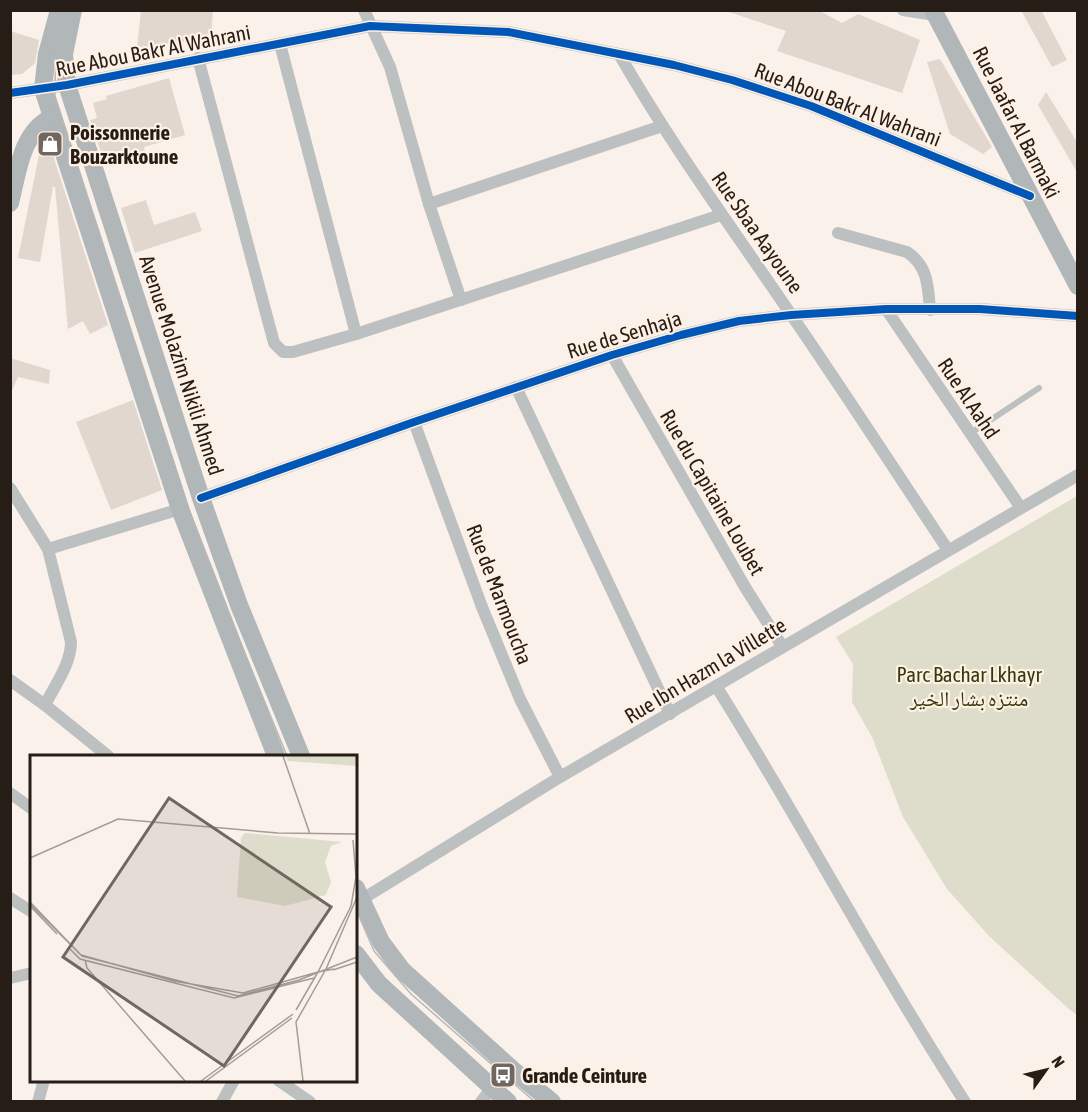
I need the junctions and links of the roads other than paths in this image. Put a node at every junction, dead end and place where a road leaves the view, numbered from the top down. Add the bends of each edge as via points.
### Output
1 (59, 10) edge
2 (73, 10) edge
3 (364, 10) edge
4 (903, 10) edge
5 (934, 13) edge
6 (370, 26) junction
7 (280, 44) junction
8 (619, 54) junction
9 (198, 58) junction
10 (67, 85) junction
11 (44, 89) junction
12 (10, 93) edge
13 (55, 124) junction
14 (662, 126) junction
15 (1030, 196) junction
16 (10, 203) edge
17 (429, 204) junction
18 (721, 215) junction
19 (838, 233) dead end
20 (1077, 286) edge
21 (461, 300) junction
22 (886, 309) junction
23 (930, 310) junction
24 (791, 315) junction
25 (1077, 316) edge
26 (356, 334) junction
27 (612, 355) junction
28 (516, 387) junction
29 (1039, 388) dead end
30 (414, 422) junction
31 (970, 433) junction
32 (1077, 475) edge
33 (10, 488) edge
34 (201, 498) junction
35 (1021, 508) junction
36 (180, 509) junction
37 (48, 549) junction
38 (948, 550) junction
39 (782, 646) junction
40 (10, 680) edge
41 (716, 686) junction
42 (45, 705) junction
43 (670, 714) junction
44 (107, 755) edge
45 (276, 755) edge
46 (301, 755) edge
47 (560, 777) junction
48 (10, 793) edge
49 (30, 808) edge
50 (357, 897) edge
51 (10, 898) edge
52 (30, 911) edge
53 (357, 955) edge
54 (30, 973) edge
55 (10, 978) edge
56 (43, 1082) edge
57 (233, 1082) edge
58 (281, 1082) edge
59 (486, 1094) edge
60 (38, 1101) edge
61 (222, 1101) edge
62 (310, 1101) edge
63 (508, 1101) edge
64 (552, 1101) edge
65 (965, 1101) edge

1 - 11 street via 47,54
2 - 10 street, Avenue Molazim Nikili Ahmed via 64,54
3 - 6 street
4 - 5 street
5 - 15 street, Rue Jaafar Al Barmaki
6 - 7 street, Rue Abou Bakr Al Wahrani
6 - 8 street, Rue Abou Bakr Al Wahrani via 508,32
6 - 17 street via 390,67
7 - 9 street, Rue Abou Bakr Al Wahrani
7 - 26 street
8 - 14 street, Rue Sbaa Aayoune
8 - 15 street, Rue Abou Bakr Al Wahrani via 732,80 811,106
9 - 10 street, Rue Abou Bakr Al Wahrani
9 - 26 street via 274,343 284,352 293,352
10 - 11 street, Rue Abou Bakr Al Wahrani
10 - 34 street, Avenue Molazim Nikili Ahmed
11 - 12 street, Rue Abou Bakr Al Wahrani
11 - 13 street
13 - 16 street via 38,125 33,131
13 - 36 street
14 - 17 street
14 - 18 street, Rue Sbaa Aayoune
15 - 20 street, Rue Jaafar Al Barmaki
17 - 21 street
18 - 21 street
18 - 24 street, Rue Sbaa Aayoune
19 - 23 street via 912,255 925,272
21 - 26 street
22 - 23 street, Rue de Senhaja
22 - 24 street, Rue de Senhaja
22 - 31 street, Rue Al Aahd
23 - 25 street, Rue de Senhaja via 980,309
24 - 27 street, Rue de Senhaja via 712,327
24 - 38 street, Rue Sbaa Aayoune
27 - 28 street, Rue de Senhaja
27 - 39 street, Rue du Capitaine Loubet
28 - 30 street, Rue de Senhaja
28 - 43 street
29 - 31 lane
30 - 34 street, Rue de Senhaja
30 - 47 street, Rue de Marmoucha via 520,699
31 - 35 street, Rue Al Aahd
32 - 35 street, Rue Ibn Hazm la Villette
33 - 37 street
34 - 46 street, Avenue Molazim Nikili Ahmed via 239,605
35 - 38 street, Rue Ibn Hazm la Villette
36 - 37 street
36 - 45 street
37 - 42 street via 71,653
38 - 39 street, Rue Ibn Hazm la Villette
39 - 41 street, Rue Ibn Hazm la Villette
40 - 42 street
41 - 43 street, Rue Ibn Hazm la Villette
41 - 65 street via 764,762 915,1026
42 - 44 street
43 - 47 street, Rue Ibn Hazm la Villette
47 - 50 street, Rue Ibn Hazm la Villette
48 - 49 street
50 - 64 street via 381,942 402,970
51 - 52 street
53 - 59 street via 379,984
54 - 55 street
56 - 60 street
57 - 61 street
58 - 62 street
59 - 63 street

